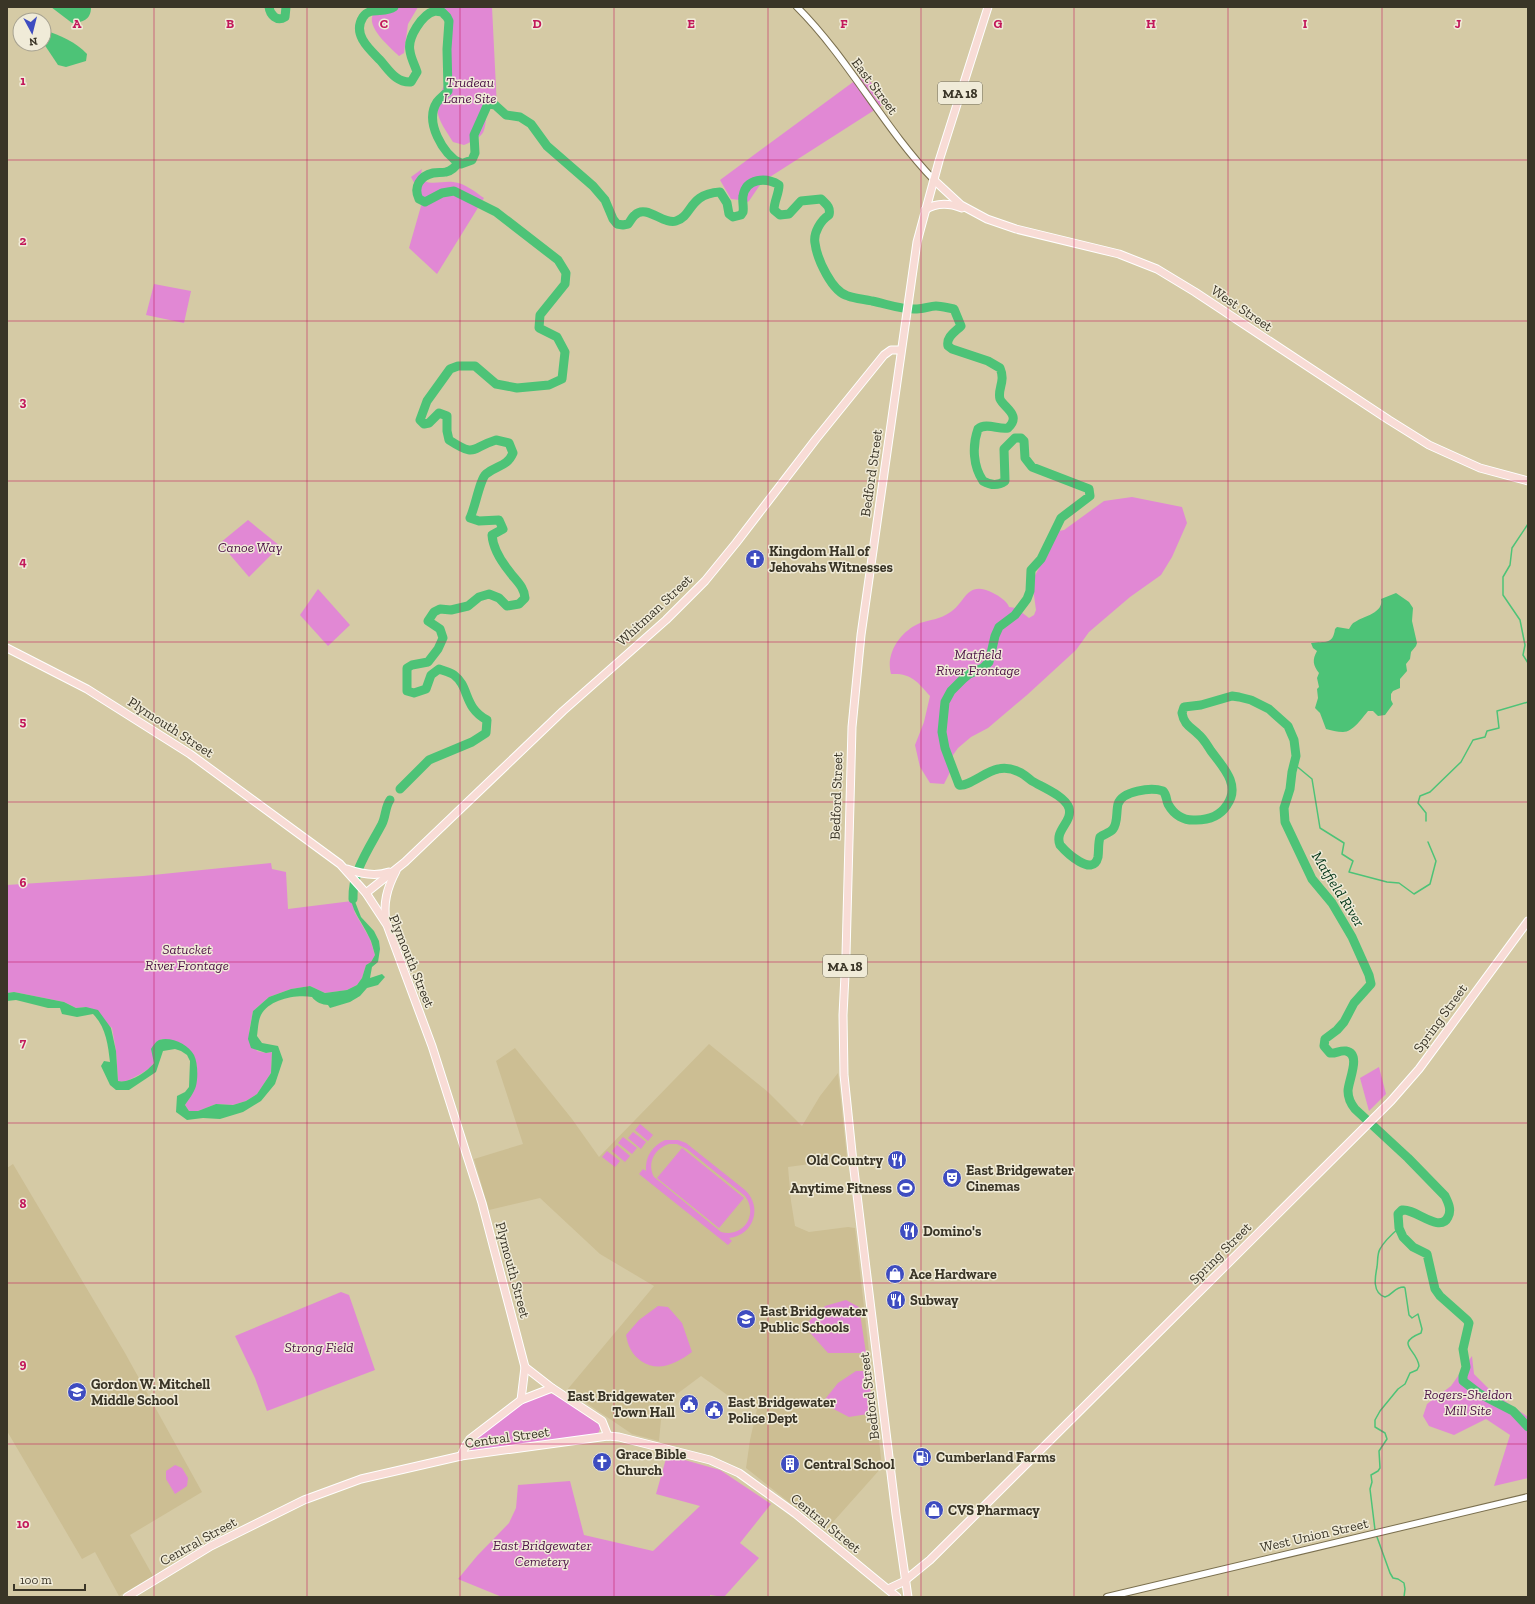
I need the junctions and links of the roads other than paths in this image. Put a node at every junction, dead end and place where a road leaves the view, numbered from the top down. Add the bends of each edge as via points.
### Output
1 (797, 7) edge
2 (988, 7) edge
3 (934, 180) junction
4 (925, 210) junction
5 (974, 213) junction
6 (901, 350) junction
7 (1528, 481) edge
8 (7, 648) edge
9 (397, 869) junction
10 (354, 874) junction
11 (364, 891) junction
12 (1528, 921) edge
13 (386, 925) junction
14 (525, 1367) junction
15 (552, 1388) junction
16 (521, 1400) junction
17 (608, 1436) junction
18 (462, 1456) junction
19 (1528, 1497) edge
20 (906, 1581) junction
21 (888, 1589) junction
22 (127, 1597) edge
23 (897, 1597) edge
24 (908, 1597) edge
25 (1107, 1597) edge

1 - 3 street, East Street via 834,51 914,158
2 - 3 main road, Bedford Street / MA 18
3 - 4 main road, Bedford Street / MA 18
3 - 5 main road, West Street
4 - 5 main road via 935,205 947,204
4 - 6 main road, Bedford Street / MA 18 via 917,242
5 - 7 main road, West Street via 1016,229 1119,254 1157,269 1424,442 1480,468
6 - 9 main road, Whitman Street via 892,350 884,355 736,543 666,620 563,711
6 - 20 main road, Bedford Street / MA 18 via 853,700 842,1036 847,1112
8 - 10 main road, Plymouth Street via 80,684 160,733
9 - 10 main road via 380,874
9 - 11 main road, Whitman Street
9 - 13 main road via 389,884 386,898
10 - 11 main road, Plymouth Street
11 - 13 main road, Plymouth Street
12 - 20 main road, Spring Street via 1419,1069 1365,1128 929,1562
13 - 14 main road, Plymouth Street via 432,1046 482,1203
14 - 15 main road
14 - 16 main road, Plymouth Street
15 - 16 main road
15 - 17 main road via 602,1421
16 - 18 main road via 470,1439
17 - 18 main road, Central Street
17 - 21 main road, Central Street via 710,1460 739,1473 796,1514
18 - 22 main road, Central Street via 370,1476 323,1492 211,1546
19 - 25 street, West Union Street
20 - 21 main road, Spring Street
20 - 24 main road, Bedford Street / MA 18
21 - 23 main road, Central Street

